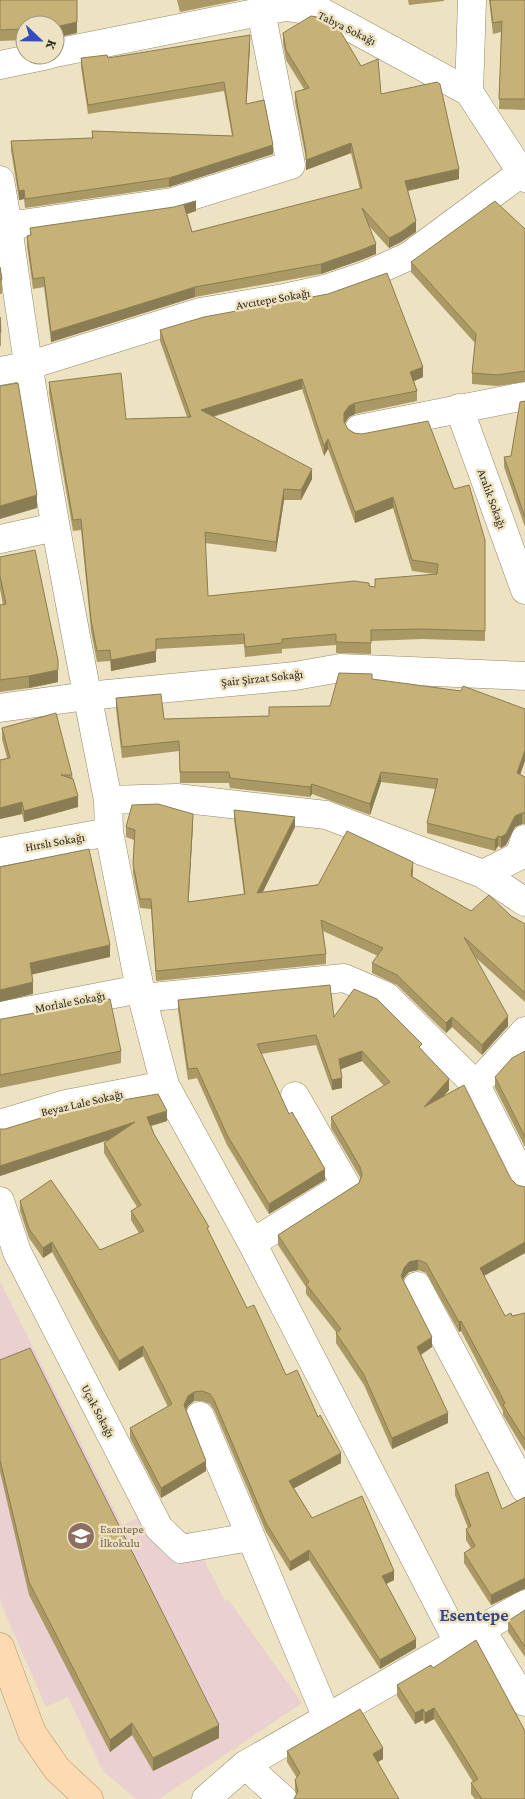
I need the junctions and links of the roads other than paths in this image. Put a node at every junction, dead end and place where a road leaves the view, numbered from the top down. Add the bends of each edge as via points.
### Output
1 (472, 0) edge
2 (276, 6) edge
3 (65, 52) edge
4 (15, 62) edge
5 (0, 65) edge
6 (469, 92) junction
7 (523, 175) edge
8 (0, 180) edge
9 (4, 227) edge
10 (27, 366) junction
11 (0, 371) edge
12 (525, 396) edge
13 (459, 408) junction
14 (359, 429) dead end
15 (55, 528) junction
16 (0, 539) edge
17 (525, 590) edge
18 (525, 676) edge
19 (87, 696) junction
20 (0, 708) edge
21 (108, 800) junction
22 (109, 832) junction
23 (525, 839) edge
24 (0, 852) edge
25 (483, 874) junction
26 (525, 902) edge
27 (141, 993) junction
28 (0, 1016) edge
29 (525, 1031) edge
30 (165, 1085) junction
31 (476, 1085) junction
32 (295, 1096) dead end
33 (0, 1124) edge
34 (525, 1182) edge
35 (0, 1201) edge
36 (252, 1243) junction
37 (9, 1256) edge
38 (417, 1286) dead end
39 (200, 1416) dead end
40 (525, 1489) edge
41 (250, 1537) junction
42 (525, 1604) edge
43 (481, 1629) junction
44 (458, 1642) junction
45 (0, 1648) edge
46 (525, 1702) edge
47 (327, 1718) junction
48 (245, 1765) junction
49 (89, 1799) edge
50 (206, 1799) edge
51 (283, 1799) edge

1 - 6 street
2 - 3 street, Tabya Sokağı
2 - 6 street, Tabya Sokağı via 322,12
2 - 9 street via 291,165 172,202
4 - 5 street
6 - 7 street, Tabya Sokağı
7 - 10 street, Avcıtepe Sokağı via 409,256 367,275 325,289 200,312
8 - 9 street
9 - 10 street
10 - 11 street, Avcıtepe Sokağı
10 - 15 street
12 - 13 street
13 - 14 street
13 - 17 street, Aralık Sokağı
15 - 16 street
15 - 19 street
18 - 19 street, Şair Şirzat Sokağı via 340,668 294,676
19 - 20 street, Şair Şirzat Sokağı
19 - 21 street
21 - 22 street
21 - 25 street via 177,798 326,814
22 - 24 street, Hırslı Sokağı
22 - 27 street
23 - 25 street via 519,856
25 - 26 street
27 - 28 street, Morlale Sokağı
27 - 30 street
27 - 31 street, Morlale Sokağı via 344,978 386,996
29 - 31 street
30 - 33 street, Beyaz Lale Sokağı via 66,1104
30 - 36 street
31 - 34 street, Morlale Sokağı
32 - 36 street via 346,1185
35 - 37 street, Uçak Sokağı
36 - 44 street
37 - 41 street, Uçak Sokağı via 159,1528 181,1549
38 - 40 street
39 - 41 street
41 - 47 street
42 - 43 street
43 - 44 street
43 - 46 street
44 - 47 street
45 - 49 main road via 32,1733 57,1769
47 - 48 street
48 - 50 street
48 - 51 street

